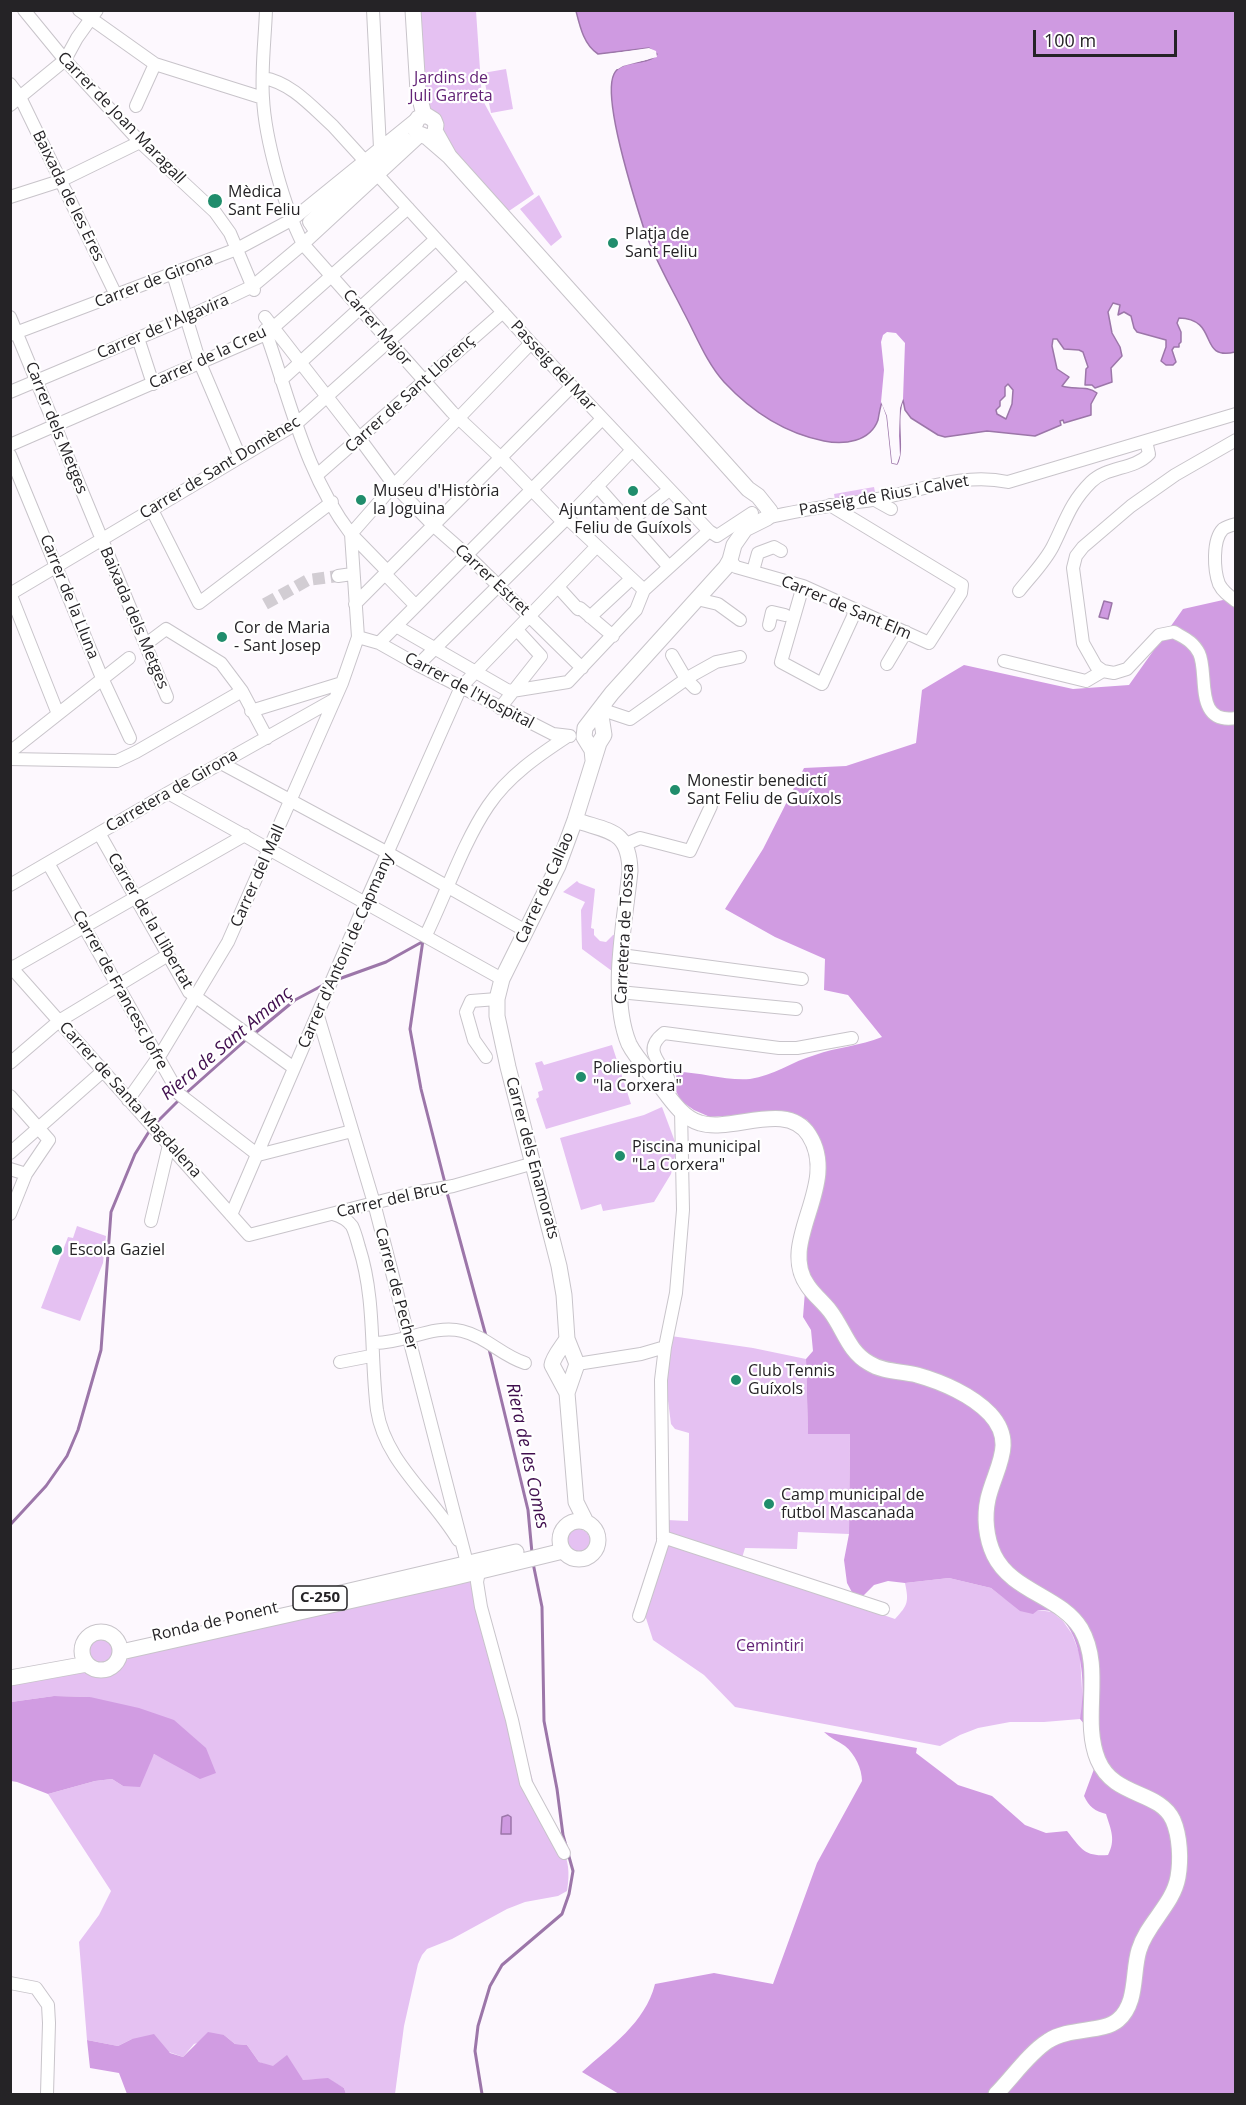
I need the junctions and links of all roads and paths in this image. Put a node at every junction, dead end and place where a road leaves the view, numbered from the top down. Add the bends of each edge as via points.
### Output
1 (24, 10) edge
2 (79, 10) edge
3 (266, 10) edge
4 (373, 10) edge
5 (413, 10) edge
6 (94, 15) edge
7 (65, 60) junction
8 (155, 64) junction
9 (263, 78) junction
10 (10, 84) edge
11 (263, 98) junction
12 (15, 101) edge
13 (136, 106) dead end
14 (420, 118) junction
15 (414, 135) junction
16 (140, 142) junction
17 (380, 148) junction
18 (371, 167) junction
19 (60, 181) junction
20 (10, 197) edge
21 (408, 208) junction
22 (305, 221) junction
23 (436, 239) junction
24 (303, 244) junction
25 (237, 249) junction
26 (466, 272) junction
27 (173, 274) junction
28 (332, 276) junction
29 (253, 288) junction
30 (116, 295) junction
31 (360, 308) junction
32 (502, 312) junction
33 (10, 317) edge
34 (186, 318) junction
35 (269, 326) junction
36 (14, 334) edge
37 (138, 338) junction
38 (388, 340) junction
39 (531, 343) junction
40 (200, 363) junction
41 (300, 363) junction
42 (281, 380) junction
43 (424, 380) junction
44 (38, 381) junction
45 (153, 384) junction
46 (572, 386) junction
47 (10, 392) edge
48 (326, 396) junction
49 (1236, 414) edge
50 (459, 418) junction
51 (602, 419) junction
52 (296, 424) junction
53 (56, 427) junction
54 (360, 439) junction
55 (1236, 440) edge
56 (1146, 441) junction
57 (10, 445) edge
58 (632, 450) junction
59 (10, 455) edge
60 (240, 457) junction
61 (501, 457) junction
62 (317, 475) junction
63 (395, 485) junction
64 (597, 486) junction
65 (531, 490) junction
66 (669, 490) junction
67 (873, 500) junction
68 (332, 502) junction
69 (830, 505) junction
70 (891, 509) dead end
71 (152, 510) junction
72 (761, 514) junction
73 (565, 520) junction
74 (629, 522) junction
75 (1236, 524) edge
76 (434, 526) junction
77 (709, 531) junction
78 (350, 535) junction
79 (101, 540) junction
80 (597, 546) junction
81 (781, 551) dead end
82 (467, 555) junction
83 (730, 560) junction
84 (56, 567) junction
85 (669, 567) junction
86 (753, 571) junction
87 (386, 573) junction
88 (352, 574) junction
89 (338, 576) tunnel mouth
90 (631, 579) junction
91 (498, 586) junction
92 (803, 586) junction
93 (558, 587) junction
94 (644, 590) junction
95 (1019, 591) dead end
96 (11, 594) edge
97 (697, 599) junction
98 (1236, 601) edge
99 (355, 604) junction
100 (416, 606) junction
101 (856, 610) junction
102 (785, 615) dead end
103 (530, 616) junction
104 (590, 617) junction
105 (740, 620) dead end
106 (769, 625) dead end
107 (396, 626) junction
108 (517, 630) junction
109 (906, 632) junction
110 (614, 636) junction
111 (358, 637) junction
112 (380, 643) junction
113 (146, 644) junction
114 (435, 648) junction
115 (672, 656) dead end
116 (740, 657) dead end
117 (129, 658) dead end
118 (1005, 661) dead end
119 (887, 664) dead end
120 (418, 665) junction
121 (582, 668) junction
122 (1103, 671) junction
123 (475, 673) junction
124 (102, 678) junction
125 (690, 683) junction
126 (342, 684) junction
127 (461, 687) junction
128 (512, 690) junction
129 (242, 691) junction
130 (167, 697) dead end
131 (335, 699) junction
132 (604, 706) junction
133 (500, 708) junction
134 (251, 711) junction
135 (58, 714) junction
136 (1236, 718) edge
137 (588, 735) junction
138 (130, 738) dead end
139 (267, 738) junction
140 (10, 752) edge
141 (10, 759) edge
142 (221, 763) junction
143 (168, 793) junction
144 (291, 800) junction
145 (711, 806) dead end
146 (575, 820) junction
147 (99, 833) junction
148 (245, 835) junction
149 (626, 844) junction
150 (270, 848) junction
151 (388, 853) junction
152 (48, 863) junction
153 (11, 881) edge
154 (448, 888) junction
155 (135, 897) junction
156 (366, 901) junction
157 (84, 926) junction
158 (526, 931) junction
159 (426, 935) junction
160 (168, 955) junction
161 (621, 955) junction
162 (11, 967) edge
163 (502, 979) junction
164 (802, 979) dead end
165 (118, 986) junction
166 (619, 992) junction
167 (195, 997) junction
168 (497, 999) junction
169 (796, 1009) dead end
170 (318, 1016) junction
171 (59, 1021) junction
172 (852, 1038) dead end
173 (158, 1057) junction
174 (486, 1057) dead end
175 (10, 1063) edge
176 (294, 1068) junction
177 (103, 1071) junction
178 (10, 1096) edge
179 (669, 1097) junction
180 (128, 1100) junction
181 (681, 1110) junction
182 (39, 1128) junction
183 (352, 1131) junction
184 (168, 1145) junction
185 (10, 1153) edge
186 (258, 1155) junction
187 (534, 1163) junction
188 (10, 1169) edge
189 (26, 1174) junction
190 (374, 1203) junction
191 (10, 1214) edge
192 (333, 1214) junction
193 (231, 1215) junction
194 (151, 1221) dead end
195 (249, 1235) joint
196 (409, 1338) junction
197 (665, 1347) junction
198 (373, 1350) junction
199 (568, 1359) junction
200 (340, 1362) dead end
201 (525, 1363) dead end
202 (576, 1502) junction
203 (586, 1522) junction
204 (568, 1525) junction
205 (663, 1536) junction
206 (561, 1546) junction
207 (472, 1569) junction
208 (884, 1609) dead end
209 (639, 1616) dead end
210 (120, 1648) junction
211 (84, 1657) junction
212 (10, 1669) edge
213 (10, 1678) edge
214 (564, 1853) dead end
215 (11, 1983) edge
216 (46, 2094) edge
217 (996, 2094) edge

1 - 7 street, Carrer de Joan Maragall
2 - 6 street
3 - 9 street
4 - 17 street
5 - 14 main road
6 - 7 street
6 - 8 street
7 - 12 street
7 - 16 street, Carrer de Joan Maragall
8 - 11 street
8 - 13 street
9 - 11 street
9 - 18 street, Passeig del Mar via 273,80 310,105
10 - 12 street, Baixada de les Eres
11 - 22 street via 274,164
12 - 19 street, Baixada de les Eres
14 - 15 street
14 - 15 main road via 434,120 436,125
15 - 17 street
15 - 18 street
15 - 72 main road via 449,156 748,489
16 - 19 street
16 - 25 street, Carrer de Joan Maragall via 215,212
17 - 18 street
18 - 21 street, Passeig del Mar
18 - 22 street
18 - 22 street
19 - 20 street
19 - 30 street, Baixada de les Eres
21 - 23 street, Passeig del Mar
21 - 28 street, Carrer de la Creu
22 - 24 street
22 - 24 street, Carrer de l'Algavira
22 - 25 street, Carrer de Girona
23 - 26 street, Passeig del Mar
23 - 31 street
24 - 28 street, Carrer Major
24 - 29 street, Carrer de l'Algavira
25 - 27 street, Carrer de Girona
25 - 29 street, Carrer de Joan Maragall
26 - 32 street, Passeig del Mar
26 - 38 street, Carrer de Sant Domènec
27 - 30 street, Carrer de Girona
27 - 34 street
28 - 31 street, Carrer Major
28 - 35 street, Carrer de la Creu
29 - 34 street, Carrer de l'Algavira
30 - 36 street, Carrer de Girona
31 - 38 street, Carrer Major
31 - 41 street
32 - 39 street, Passeig del Mar
32 - 43 street, Carrer de Sant Llorenç
33 - 36 street, Carrer dels Metges
34 - 37 street, Carrer de l'Algavira
34 - 40 street
35 - 40 street, Carrer de la Creu
35 - 41 street, Carrer Estret
35 - 42 street
36 - 44 street, Carrer dels Metges
37 - 44 street, Carrer de l'Algavira
37 - 45 street
38 - 43 street, Carrer Major
38 - 48 street, Carrer de Sant Domènec
39 - 46 street, Passeig del Mar
39 - 50 street
40 - 45 street, Carrer de la Creu
40 - 60 street
41 - 42 street
41 - 48 street, Carrer Estret
42 - 52 street
43 - 50 street, Carrer Major
43 - 54 street, Carrer de Sant Llorenç
44 - 47 street, Carrer de l'Algavira
44 - 53 street, Carrer dels Metges
45 - 53 street, Carrer de la Creu
46 - 51 street, Passeig del Mar
46 - 61 street
48 - 52 street, Carrer de Sant Domènec
48 - 54 street, Carrer Estret
49 - 56 street, Passeig de Rius i Calvet
50 - 61 street, Carrer Major
50 - 63 street
51 - 58 street, Passeig del Mar
51 - 65 street
52 - 60 street, Carrer de Sant Domènec
52 - 62 street
53 - 57 street, Carrer de la Creu
53 - 79 street, Carrer dels Metges
54 - 62 street, Carrer de Sant Llorenç
54 - 63 street, Carrer Estret
55 - 122 street via 1131,506 1076,555 1073,568 1083,643
56 - 67 street, Passeig de Rius i Calvet via 1008,482 987,477 954,481
56 - 95 street via 1149,454 1141,463 1093,480 1068,509 1052,547
58 - 64 street
58 - 66 street, Passeig del Mar
59 - 84 street, Carrer de la Lluna
60 - 71 street, Carrer de Sant Domènec
61 - 65 street, Carrer Major
61 - 76 street
62 - 68 street
63 - 76 street, Carrer Estret
63 - 78 street
64 - 73 street
64 - 74 street
65 - 73 street, Carrer Major
65 - 82 street
66 - 74 street
66 - 77 street, Passeig del Mar
67 - 69 street, Passeig de Rius i Calvet
67 - 70 street
68 - 71 street via 198,603
68 - 78 street
69 - 72 street, Passeig de Rius i Calvet
69 - 109 street, Carrer de Sant Elm via 962,585 961,593 929,643
71 - 79 street, Carrer de Sant Domènec
72 - 77 street via 717,536
72 - 83 main road, Carrer de Callao via 734,545
73 - 80 street, Carrer Major
73 - 91 street
74 - 85 street
75 - 98 street via 1223,529 1216,539 1215,558 1219,583
76 - 82 street, Carrer Estret
76 - 87 street
77 - 85 street
78 - 87 street
78 - 88 street
79 - 84 street, Carrer de Sant Domènec
79 - 113 street, Baixada dels Metges
80 - 90 street, Carrer Major
80 - 93 street
81 - 86 street via 774,547 758,553
82 - 91 street, Carrer Estret
82 - 100 street
83 - 86 street, Carrer de Sant Elm via 736,567
83 - 97 main road, Carrer de Callao
84 - 96 street, Carrer de Sant Domènec
84 - 124 street, Carrer de la Lluna
85 - 94 street
86 - 92 street, Carrer de Sant Elm
87 - 99 street
87 - 100 street
88 - 89 street
88 - 99 street
90 - 94 street, Carrer Major
90 - 104 street
91 - 103 street, Carrer Estret
91 - 114 street
92 - 101 street, Carrer de Sant Elm
92 - 101 street via 781,662 822,684
93 - 103 street
93 - 104 street
94 - 110 street via 636,610
96 - 135 street
97 - 105 street via 718,604
97 - 132 main road, Carrer de Callao
99 - 111 street
100 - 107 street
101 - 109 street, Carrer de Sant Elm
102 - 106 street via 772,612
103 - 108 street
103 - 121 street, Carrer Estret
104 - 110 street
107 - 112 street
107 - 114 street
108 - 123 street
108 - 128 street via 541,656
109 - 119 street
110 - 121 street
111 - 112 street, Carrer de l'Hospital
111 - 126 street, Carrer del Mall
112 - 120 street, Carrer de l'Hospital
113 - 129 street via 166,629 221,663
113 - 130 street, Baixada dels Metges
114 - 120 street
114 - 123 street
115 - 125 street
116 - 125 street via 716,662
117 - 124 street
118 - 122 street via 1086,681
120 - 127 street, Carrer de l'Hospital
121 - 128 street via 568,682
122 - 136 street via 1127,669 1159,635 1174,632 1192,642 1200,654 1208,706 1216,715
123 - 127 street
123 - 128 street
124 - 135 street
124 - 138 street, Carrer de la Lluna
125 - 132 street via 630,719
126 - 131 street, Carrer del Mall
126 - 134 street
127 - 133 street, Carrer de l'Hospital
127 - 151 street, Carrer d'Antoni de Capmany
128 - 133 street
129 - 134 street
129 - 141 street via 117,761
131 - 139 street, Carretera de Girona
131 - 144 street, Carrer del Mall
132 - 137 main road, Carrer de Callao
133 - 137 street, Carrer de l'Hospital via 553,734
134 - 139 street
135 - 140 street
137 - 146 main road, Carrer de Callao via 593,760
137 - 154 street via 520,770 489,804
139 - 142 street, Carretera de Girona
142 - 143 street, Carretera de Girona
142 - 144 street
143 - 147 street, Carretera de Girona
143 - 148 street
144 - 150 street, Carrer del Mall
144 - 151 street
145 - 149 street via 690,851 640,838
146 - 149 main road, Carretera de Tossa via 618,835
146 - 158 main road, Carrer de Callao via 553,879
147 - 152 street, Carretera de Girona
147 - 155 street, Carrer de la Llibertat
148 - 150 street
148 - 155 street
149 - 161 main road, Carretera de Tossa via 630,871
150 - 156 street
150 - 167 street, Carrer del Mall via 228,942
151 - 154 street
151 - 156 street, Carrer d'Antoni de Capmany
152 - 153 street, Carretera de Girona
152 - 157 street, Carrer de Francesc Jofre
154 - 158 street
154 - 159 street
155 - 157 street
155 - 160 street, Carrer de la Llibertat
156 - 159 street
156 - 170 street, Carrer d'Antoni de Capmany
157 - 162 street
157 - 165 street, Carrer de Francesc Jofre
158 - 163 main road, Carrer de Callao
159 - 163 street
160 - 165 street
160 - 167 street, Carrer de la Llibertat
161 - 164 street
161 - 166 main road, Carretera de Tossa
162 - 171 street, Carrer de Santa Magdalena
163 - 168 main road, Carrer dels Enamorats
165 - 171 street
165 - 173 street, Carrer de Francesc Jofre
166 - 169 street
166 - 179 main road, Carretera de Tossa via 630,1045
167 - 173 street, Carrer del Mall
167 - 176 street, Carrer de la Llibertat
168 - 174 street via 471,1001 466,1012 474,1040
168 - 187 main road, Carrer dels Enamorats via 503,1049
170 - 176 street, Carrer d'Antoni de Capmany
170 - 183 street, Carrer de Pecher
171 - 175 street
171 - 177 street, Carrer de Santa Magdalena
172 - 179 street via 779,1048 664,1033 656,1039 653,1049 669,1080
173 - 180 street, Carrer del Mall
173 - 186 street, Carrer de Francesc Jofre via 182,1097
176 - 186 street, Carrer d'Antoni de Capmany
177 - 180 street, Carrer de Santa Magdalena
177 - 182 street
178 - 182 street
179 - 181 main road, Carretera de Tossa
180 - 184 street, Carrer de Santa Magdalena
181 - 197 street via 683,1210 676,1293
181 - 217 main road, Carretera de Tossa via 699,1123 711,1125 783,1118 798,1123 811,1138 819,1173 800,1243 804,1281 833,1315 846,1340 867,1362 942,1384 994,1418 1004,1451 988,1499 987,1533 993,1553 1013,1579 1071,1616 1080,1628 1090,1663 1093,1746 1099,1763 1106,1775 1157,1803 1173,1821 1178,1839 1178,1882 1140,1944 1126,2011 1111,2024 1071,2031 1049,2040
182 - 185 street
182 - 189 street via 49,1140
183 - 186 street
183 - 190 street, Carrer de Pecher
184 - 193 street, Carrer de Santa Magdalena
184 - 194 street
186 - 193 street, Carrer d'Antoni de Capmany
187 - 190 street, Carrer del Bruc
187 - 199 main road, Carrer dels Enamorats via 560,1266
188 - 189 street
189 - 191 street
190 - 192 street, Carrer del Bruc
190 - 196 street, Carrer de Pecher
192 - 195 street, Carrer del Bruc
192 - 198 street via 351,1224 362,1257 371,1295
193 - 195 street, Carrer de Santa Magdalena
196 - 198 street
196 - 201 street via 459,1330 480,1336 514,1360
196 - 207 street, Carrer de Pecher
197 - 199 street via 641,1354
197 - 205 street via 661,1380
198 - 200 street
198 - 207 street via 382,1430 403,1470 451,1528
199 - 202 main road, C-250
202 - 203 main road, C-250
202 - 204 main road, C-250
203 - 204 main road
203 - 206 main road, C-250 via 597,1534 594,1553 576,1560
204 - 206 main road, C-250 via 562,1532
205 - 208 street
205 - 209 street
206 - 207 main road, C-250
207 - 210 main road, C-250
207 - 214 street, Carrer de Pecher via 526,1783
210 - 211 main road, C-250 via 115,1664 107,1669 98,1670
210 - 211 main road, C-250 via 110,1634 97,1632 86,1639
211 - 212 main road, C-250
211 - 213 main road, C-250
215 - 216 street via 36,1988 48,2005

